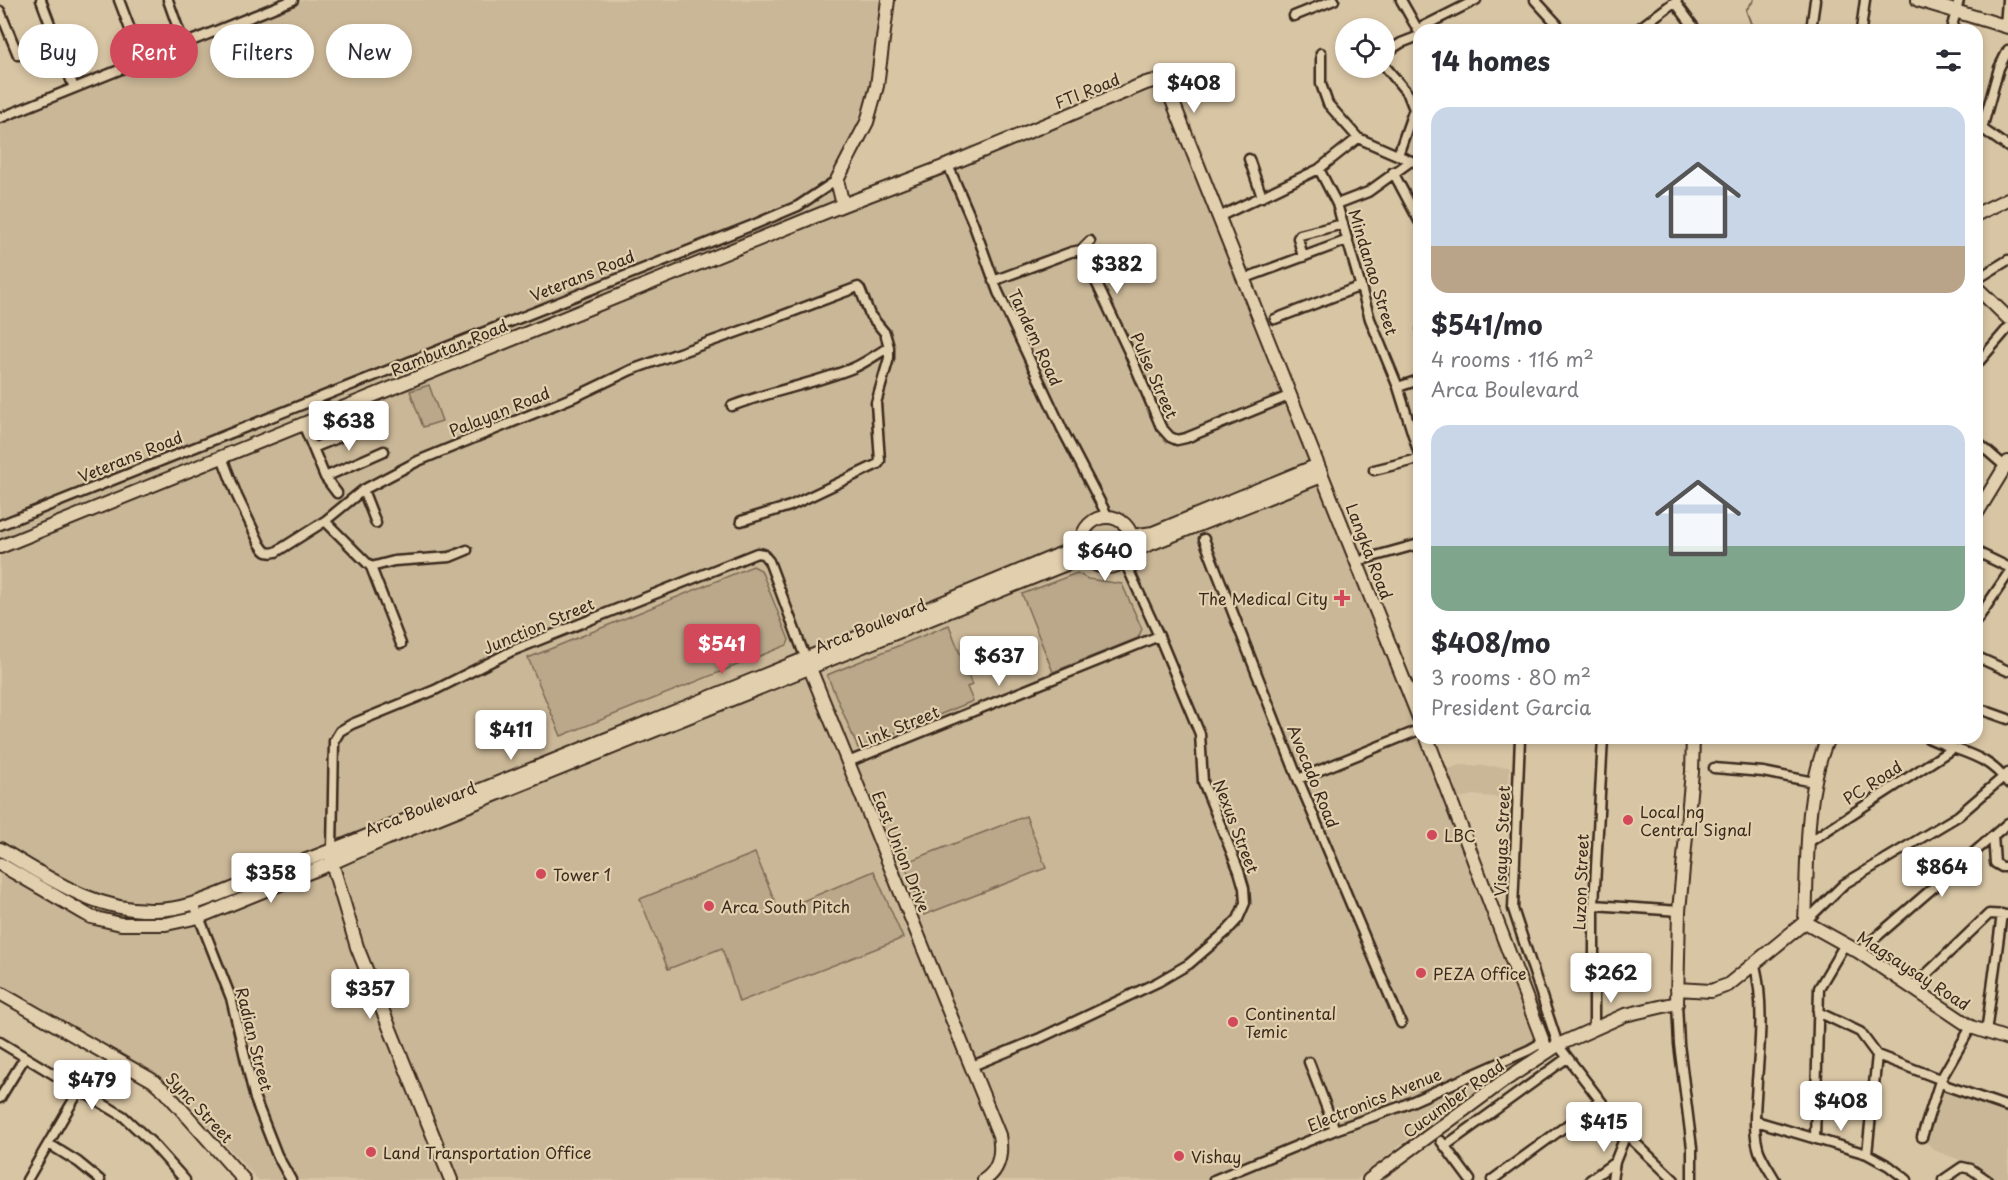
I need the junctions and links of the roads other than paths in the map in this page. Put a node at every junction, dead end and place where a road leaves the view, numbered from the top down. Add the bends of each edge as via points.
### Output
1 (41, 0) edge
2 (119, 0) edge
3 (168, 0) edge
4 (293, 0) edge
5 (888, 0) edge
6 (1334, 0) edge
7 (1401, 0) edge
8 (1476, 0) edge
9 (1536, 0) edge
10 (1815, 0) edge
11 (1865, 0) edge
12 (1918, 0) edge
13 (2007, 0) edge
14 (1676, 1) edge
15 (1958, 6) edge
16 (0, 11) edge
17 (1294, 16) dead end
18 (128, 24) edge
19 (177, 24) edge
20 (1414, 24) edge
21 (1433, 24) edge
22 (1557, 24) edge
23 (1645, 24) edge
24 (1692, 24) edge
25 (1812, 24) edge
26 (1862, 24) edge
27 (1953, 24) edge
28 (2007, 27) edge
29 (1413, 36) edge
30 (198, 39) edge
31 (1395, 48) edge
32 (2008, 50) edge
33 (1321, 53) dead end
34 (18, 55) dead end
35 (110, 74) edge
36 (1395, 78) edge
37 (74, 88) junction
38 (1413, 101) edge
39 (1983, 116) edge
40 (0, 117) edge
41 (1413, 117) edge
42 (1983, 131) edge
43 (1359, 138) junction
44 (2008, 147) edge
45 (1398, 155) junction
46 (1249, 159) dead end
47 (1413, 161) edge
48 (1413, 163) edge
49 (948, 165) junction
50 (1319, 169) junction
51 (1393, 172) junction
52 (837, 180) junction
53 (1262, 197) junction
54 (2008, 199) edge
55 (1336, 204) junction
56 (843, 205) junction
57 (1413, 210) edge
58 (1983, 211) edge
59 (1225, 214) dead end
60 (1343, 224) junction
61 (1348, 240) junction
62 (1090, 241) dead end
63 (1081, 250) junction
64 (1303, 257) junction
65 (2008, 260) edge
66 (1983, 275) edge
67 (1251, 276) dead end
68 (993, 281) junction
69 (1361, 286) junction
70 (1983, 294) edge
71 (2008, 318) edge
72 (1275, 319) dead end
73 (2008, 328) edge
74 (889, 347) junction
75 (1983, 357) edge
76 (1413, 382) edge
77 (1398, 387) junction
78 (1291, 395) junction
79 (732, 406) dead end
80 (303, 424) junction
81 (369, 425) dead end
82 (1413, 435) edge
83 (1983, 447) edge
84 (313, 448) junction
85 (384, 451) dead end
86 (222, 457) junction
87 (1413, 460) edge
88 (2007, 466) edge
89 (1320, 470) junction
90 (1374, 470) dead end
91 (325, 477) junction
92 (363, 490) junction
93 (337, 493) dead end
94 (1983, 504) edge
95 (1108, 517) junction
96 (325, 521) junction
97 (741, 521) dead end
98 (376, 523) dead end
99 (0, 525) edge
100 (1132, 536) junction
101 (1204, 539) dead end
102 (1413, 546) edge
103 (0, 547) edge
104 (467, 550) dead end
105 (1084, 550) junction
106 (763, 554) joint
107 (1983, 555) edge
108 (1127, 556) junction
109 (1365, 559) dead end
110 (371, 567) junction
111 (2008, 567) edge
112 (2008, 574) edge
113 (1983, 611) edge
114 (1159, 636) junction
115 (400, 644) dead end
116 (1983, 660) edge
117 (2008, 660) edge
118 (807, 662) junction
119 (2005, 670) edge
120 (1413, 703) edge
121 (1983, 710) edge
122 (2008, 719) edge
123 (1413, 732) edge
124 (1429, 744) edge
125 (1520, 744) edge
126 (1603, 744) edge
127 (1693, 744) edge
128 (1825, 744) edge
129 (1941, 744) edge
130 (1952, 749) junction
131 (848, 762) junction
132 (1714, 768) dead end
133 (1298, 778) junction
134 (2007, 778) edge
135 (1814, 782) junction
136 (2008, 824) edge
137 (1993, 836) junction
138 (1809, 842) junction
139 (0, 849) edge
140 (332, 857) junction
141 (0, 864) edge
142 (2008, 867) edge
143 (194, 904) junction
144 (1594, 905) junction
145 (1679, 911) junction
146 (2005, 914) edge
147 (199, 917) junction
148 (1805, 922) junction
149 (1845, 944) junction
150 (1858, 952) junction
151 (1755, 965) junction
152 (1912, 988) junction
153 (1677, 989) junction
154 (0, 993) edge
155 (1677, 1003) junction
156 (1818, 1012) junction
157 (1401, 1023) dead end
158 (1594, 1027) junction
159 (1971, 1027) junction
160 (1986, 1033) junction
161 (2008, 1039) edge
162 (0, 1042) edge
163 (1558, 1045) junction
164 (1545, 1047) junction
165 (1877, 1055) junction
166 (25, 1057) junction
167 (1567, 1058) junction
168 (1309, 1062) dead end
169 (972, 1065) junction
170 (1940, 1081) junction
171 (80, 1089) junction
172 (0, 1098) edge
173 (1600, 1101) junction
174 (2008, 1107) edge
175 (1756, 1121) junction
176 (1335, 1130) junction
177 (1626, 1134) junction
178 (1922, 1137) dead end
179 (1815, 1138) junction
180 (49, 1144) junction
181 (1867, 1154) junction
182 (1615, 1162) junction
183 (27, 1180) edge
184 (100, 1180) edge
185 (185, 1180) edge
186 (244, 1180) edge
187 (291, 1180) edge
188 (451, 1180) edge
189 (984, 1180) edge
190 (1215, 1180) edge
191 (1368, 1180) edge
192 (1470, 1180) edge
193 (1492, 1180) edge
194 (1590, 1180) edge
195 (1612, 1180) edge
196 (1674, 1180) edge
197 (1692, 1180) edge
198 (1775, 1180) edge
199 (1907, 1180) edge
200 (1943, 1180) edge
201 (1987, 1180) edge

1 - 37 street
2 - 18 street
3 - 19 street
4 - 30 street
5 - 52 street, Veterans Road via 877,86 867,122
6 - 17 street
7 - 20 street
8 - 21 street
9 - 22 street
10 - 25 street
11 - 26 street
12 - 15 street
13 - 28 street
14 - 23 street
14 - 24 street
15 - 27 street
15 - 28 street
16 - 34 street
29 - 31 street
32 - 39 street
33 - 43 street via 1321,84 1328,104
35 - 37 street
36 - 38 street
37 - 40 street
41 - 45 street
42 - 44 street
43 - 45 street
43 - 50 street
45 - 47 street
46 - 53 street
48 - 51 street
49 - 56 street, FTI Road
49 - 68 street, Tandem Road
49 - 78 street, FTI Road via 1146,83 1162,82
50 - 53 street
50 - 55 street, Mindanao Street
51 - 55 street via 1368,192
51 - 57 street
52 - 56 street
52 - 99 street, Veterans Road via 798,206 753,225
53 - 59 street
54 - 58 street
55 - 60 street, Mindanao Street
56 - 80 street, Rambutan Road
60 - 61 street, Mindanao Street
60 - 64 street via 1300,235
61 - 64 street
61 - 69 street, Mindanao Street
62 - 63 street
63 - 68 street
63 - 78 street, Pulse Street via 1161,427 1170,438 1186,438
64 - 67 street
65 - 66 street
68 - 95 street, Tandem Road
69 - 72 street
69 - 77 street, Mindanao Street
70 - 71 street
73 - 75 street
74 - 79 street via 854,367
74 - 92 street, Palayan Road via 858,287 631,370 418,461
74 - 97 street via 876,403 878,464 790,506
76 - 77 street
77 - 82 street, Mindanao Street
78 - 89 street, Langka Road
80 - 84 street
80 - 86 street, Rambutan Road
81 - 84 street
83 - 88 street
84 - 91 street
85 - 91 street
86 - 96 street, Palayan Road via 264,551 276,552
86 - 103 street, Rambutan Road
87 - 90 street
88 - 94 street
89 - 100 street via 1153,533
89 - 108 street
89 - 120 street, Langka Road
91 - 93 street
92 - 96 street, Palayan Road
92 - 98 street
95 - 100 street via 1126,525
95 - 105 street via 1098,518 1087,526 1082,538
96 - 110 street
100 - 108 street
101 - 133 street, Avocado Road
102 - 109 street
104 - 110 street via 450,557 394,561
105 - 108 street via 1091,561 1102,566 1114,566
105 - 118 street, Arca Boulevard
106 - 118 street, East Union Drive
106 - 140 street, Junction Street via 751,554 512,651 340,731 334,741
107 - 111 street
108 - 114 street, Nexus Street
110 - 115 street
112 - 113 street
114 - 131 street, Link Street
114 - 169 street, Nexus Street via 1200,734 1203,782 1239,871 1245,903 1238,919 1189,964 1038,1039
116 - 119 street
117 - 119 street
118 - 131 street, East Union Drive
118 - 140 street, Arca Boulevard via 388,838
121 - 122 street
123 - 133 street
124 - 164 street
125 - 163 street, Visayas Street via 1513,909
126 - 144 street, Luzon Street
127 - 145 street
128 - 135 street
129 - 130 street
130 - 134 street via 1986,760
130 - 138 street, PC Road
131 - 169 street, East Union Drive
132 - 135 street
133 - 157 street, Avocado Road
134 - 148 street via 1958,816 1844,884
135 - 138 street
136 - 137 street
137 - 142 street via 1995,862
137 - 150 street
138 - 148 street
139 - 143 street, Arca Boulevard via 62,886 111,906 159,910
140 - 143 street, Arca Boulevard
140 - 147 street, Arca Boulevard
140 - 188 street via 357,947
141 - 147 street, Arca Boulevard via 78,911 106,921 156,924
143 - 147 street, Radian Street
144 - 145 street
144 - 158 street, Luzon Street
145 - 153 street
146 - 152 street via 1989,914
146 - 160 street
147 - 187 street, Radian Street via 231,998 255,1099
148 - 149 street, Magsaysay Road
148 - 151 street
149 - 150 street, Magsaysay Road
149 - 156 street via 1819,988
150 - 152 street, Magsaysay Road
151 - 153 street via 1728,985 1711,991
151 - 175 street via 1761,1036
152 - 159 street, Magsaysay Road
153 - 155 street
154 - 186 street, Sync Street via 152,1080
155 - 158 street, Cucumber Road via 1640,1010
155 - 197 street
156 - 165 street via 1860,1032
156 - 179 street
158 - 163 street, Cucumber Road
159 - 160 street, Magsaysay Road
159 - 170 street
160 - 161 street, Magsaysay Road
162 - 166 street
163 - 164 street, Cucumber Road
163 - 167 street, Visayas Street
164 - 176 street, Electronics Avenue via 1529,1050 1402,1106
164 - 191 street, Cucumber Road
165 - 170 street
165 - 181 street
166 - 171 street
166 - 172 street
167 - 173 street, Visayas Street
167 - 192 street via 1443,1143
168 - 176 street
169 - 189 street, East Union Drive via 1001,1147 999,1163
170 - 174 street
170 - 178 street
171 - 180 street
171 - 185 street via 139,1129
173 - 177 street, Visayas Street
173 - 193 street
175 - 179 street
175 - 198 street via 1759,1150
176 - 190 street, Electronics Avenue
177 - 182 street
177 - 196 street, Visayas Street
179 - 181 street
180 - 183 street
180 - 184 street
181 - 199 street
182 - 194 street
182 - 195 street
200 - 201 street via 1962,1167

